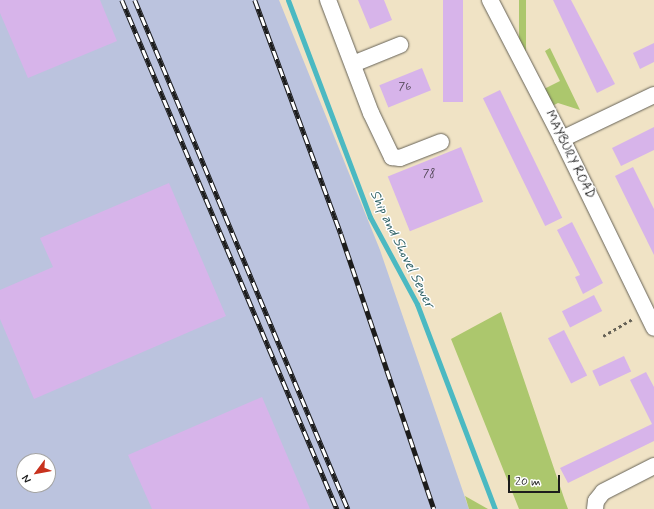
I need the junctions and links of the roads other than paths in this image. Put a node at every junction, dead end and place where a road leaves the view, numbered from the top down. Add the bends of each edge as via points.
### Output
1 (328, 0) edge
2 (490, 0) edge
3 (400, 45) dead end
4 (353, 64) junction
5 (654, 95) edge
6 (562, 139) junction
7 (441, 142) dead end
8 (650, 311) edge
9 (654, 328) edge
10 (654, 466) edge
11 (595, 509) edge

1 - 4 street
2 - 6 street, MAYBURY ROAD
3 - 4 street
4 - 7 street via 392,157 400,158
5 - 6 street
6 - 8 street, MAYBURY ROAD
8 - 9 street, MAYBURY ROAD
10 - 11 street via 603,492 596,501

